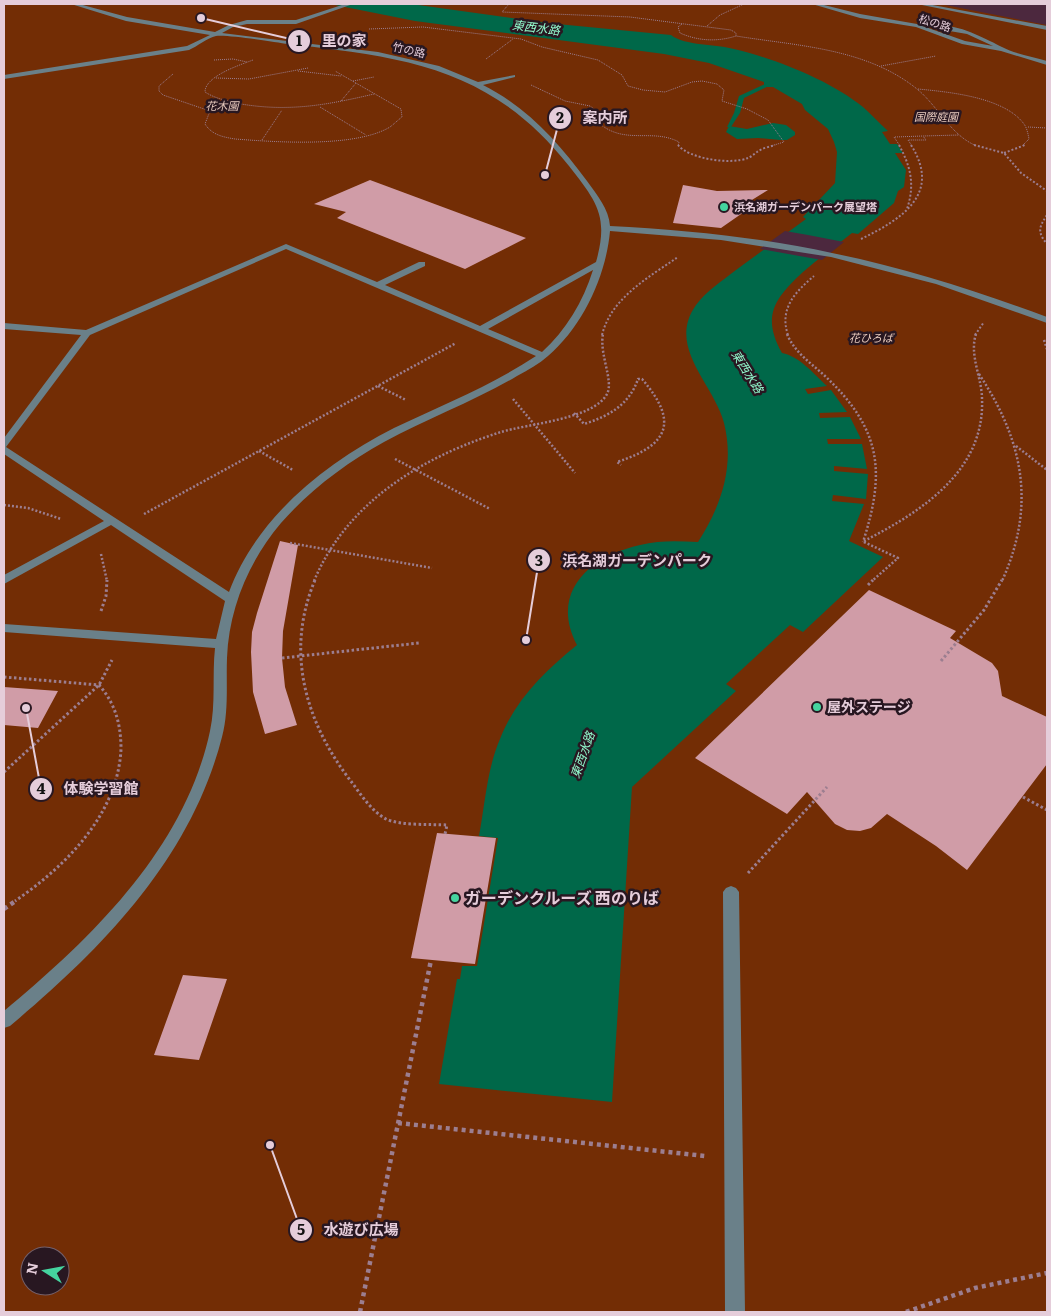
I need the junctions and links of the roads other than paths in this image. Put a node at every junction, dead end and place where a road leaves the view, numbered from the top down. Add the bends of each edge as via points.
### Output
1 (74, 4) edge
2 (350, 4) edge
3 (817, 4) edge
4 (920, 4) edge
5 (93, 7) edge
6 (917, 26) junction
7 (1047, 28) edge
8 (215, 34) junction
9 (1002, 50) junction
10 (1047, 63) edge
11 (513, 76) road end
12 (4, 77) edge
13 (475, 85) junction
14 (606, 228) junction
15 (422, 264) dead end
16 (598, 264) junction
17 (378, 285) junction
18 (1047, 320) edge
19 (4, 326) edge
20 (481, 329) junction
21 (87, 333) junction
22 (543, 356) junction
23 (4, 445) edge
24 (4, 450) edge
25 (116, 524) junction
26 (4, 580) edge
27 (232, 600) junction
28 (4, 628) edge
29 (222, 644) junction
30 (731, 892) road end
31 (4, 1021) edge
32 (735, 1312) edge

1 - 5 lane, 竹の路
2 - 8 lane via 304,20 239,23
3 - 6 lane, 松の路
4 - 7 lane
5 - 8 lane, 竹の路 via 143,22
6 - 9 lane, 松の路 via 964,43
6 - 9 lane via 967,32 986,38
8 - 12 lane via 189,48
8 - 13 lane, 竹の路 via 404,58 430,64
9 - 10 lane, 松の路
11 - 13 lane
13 - 14 lane, 竹の路 via 517,109 544,134 601,205
14 - 16 lane
14 - 18 lane via 750,240 850,258 933,280
15 - 17 lane
16 - 20 lane
16 - 22 lane via 593,283 572,325
17 - 20 lane
17 - 21 lane via 286,246
19 - 21 lane
20 - 22 lane
21 - 23 lane
22 - 27 lane via 468,400 372,444 344,461 295,502 264,539 241,577
24 - 25 lane
25 - 26 lane
25 - 27 lane
27 - 29 lane
28 - 29 lane
29 - 31 lane via 221,703 215,737 191,804 165,851 100,934
30 - 32 lane

